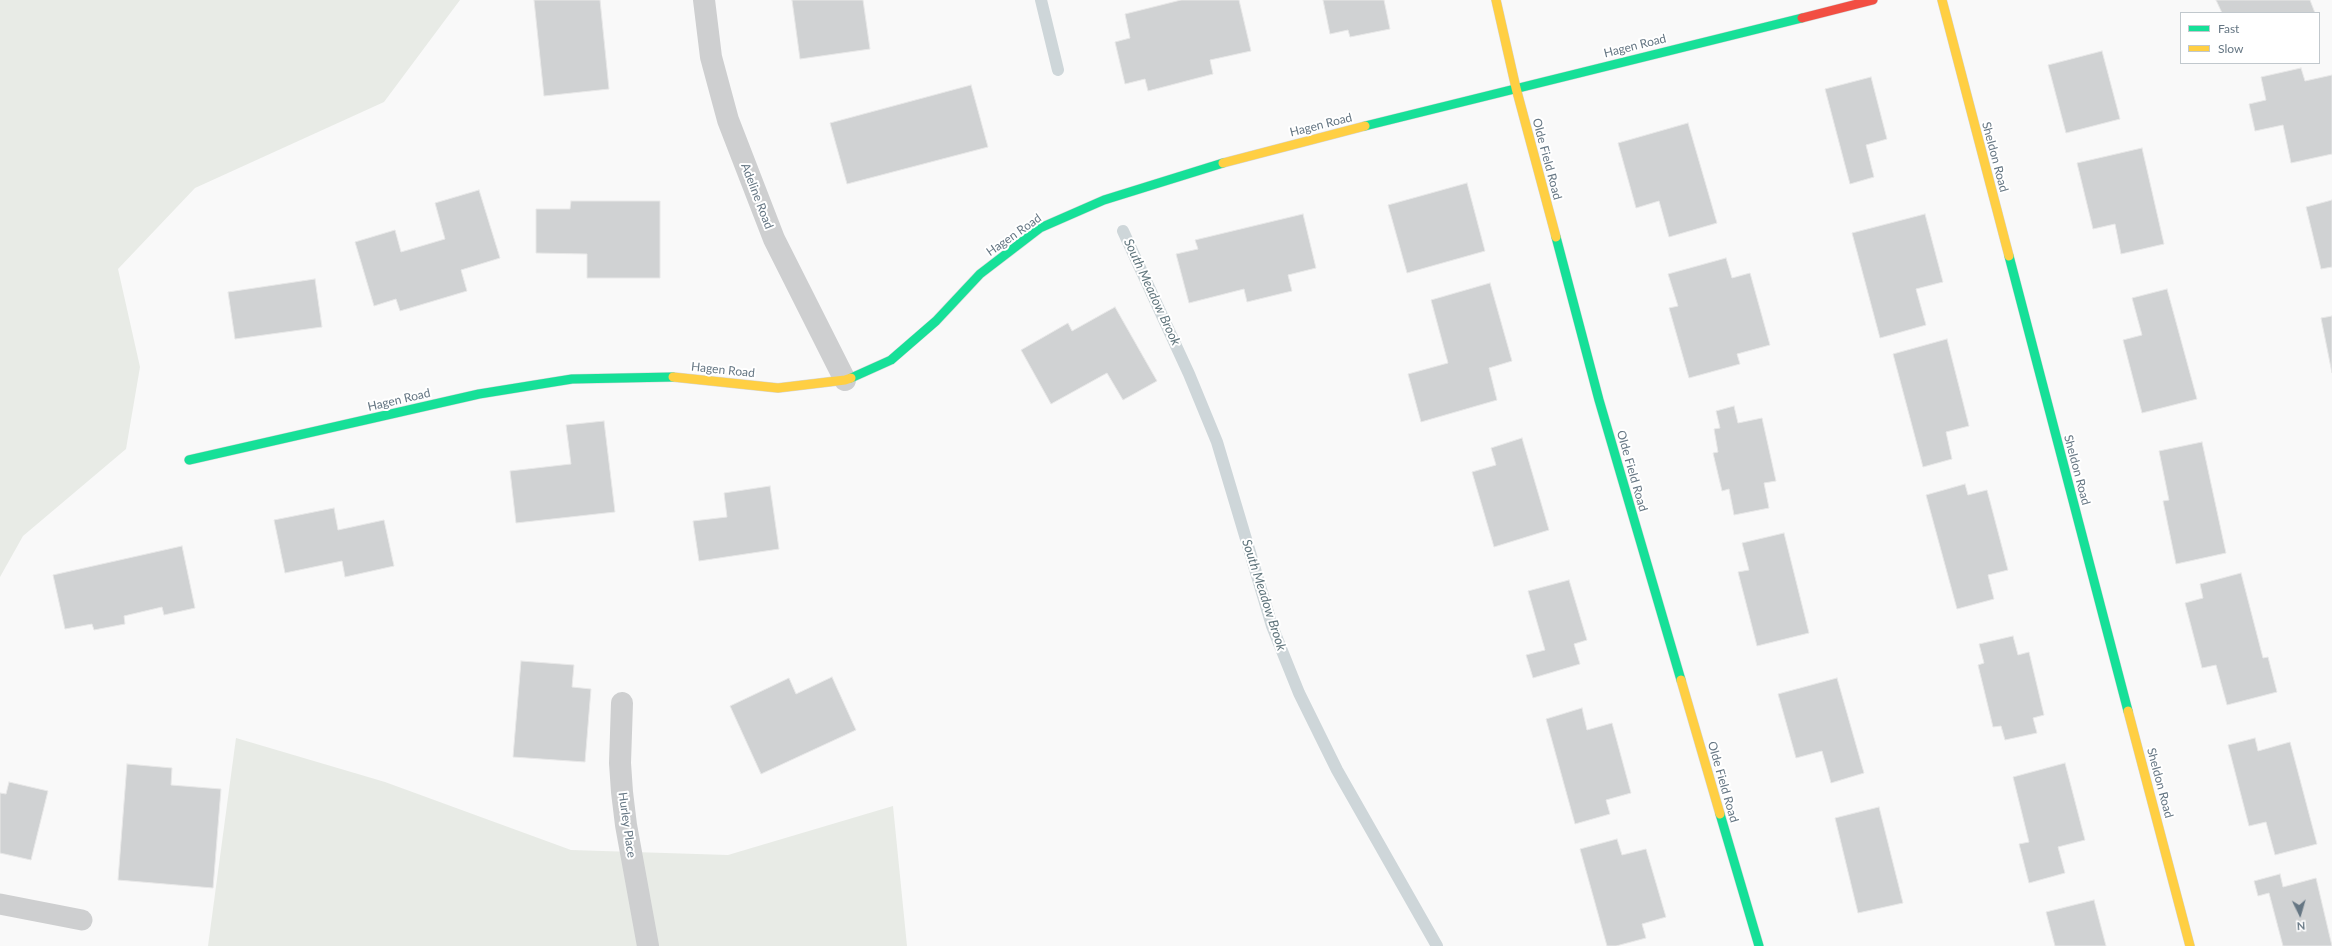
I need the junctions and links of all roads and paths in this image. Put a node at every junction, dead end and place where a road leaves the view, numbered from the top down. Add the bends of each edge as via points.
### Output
1 (704, 0) edge
2 (1496, 0) edge
3 (1873, 0) edge
4 (1942, 0) edge
5 (1516, 88) junction
6 (845, 380) junction
7 (189, 460) dead end
8 (622, 703) dead end
9 (0, 904) edge
10 (82, 920) dead end
11 (648, 946) edge
12 (1759, 946) edge
13 (2190, 946) edge

1 - 6 street, Adeline Road via 711,57 728,120 774,239
2 - 5 street, Olde Field Road
3 - 5 street, Hagen Road
4 - 13 street, Sheldon Road
5 - 6 street, Hagen Road via 1246,156 1104,200 1040,228 980,274 936,321 891,360
5 - 12 street, Olde Field Road via 1599,400
6 - 7 street, Hagen Road via 778,388 665,376 572,379 480,394
8 - 11 street, Hurley Place via 622,792
9 - 10 lane

